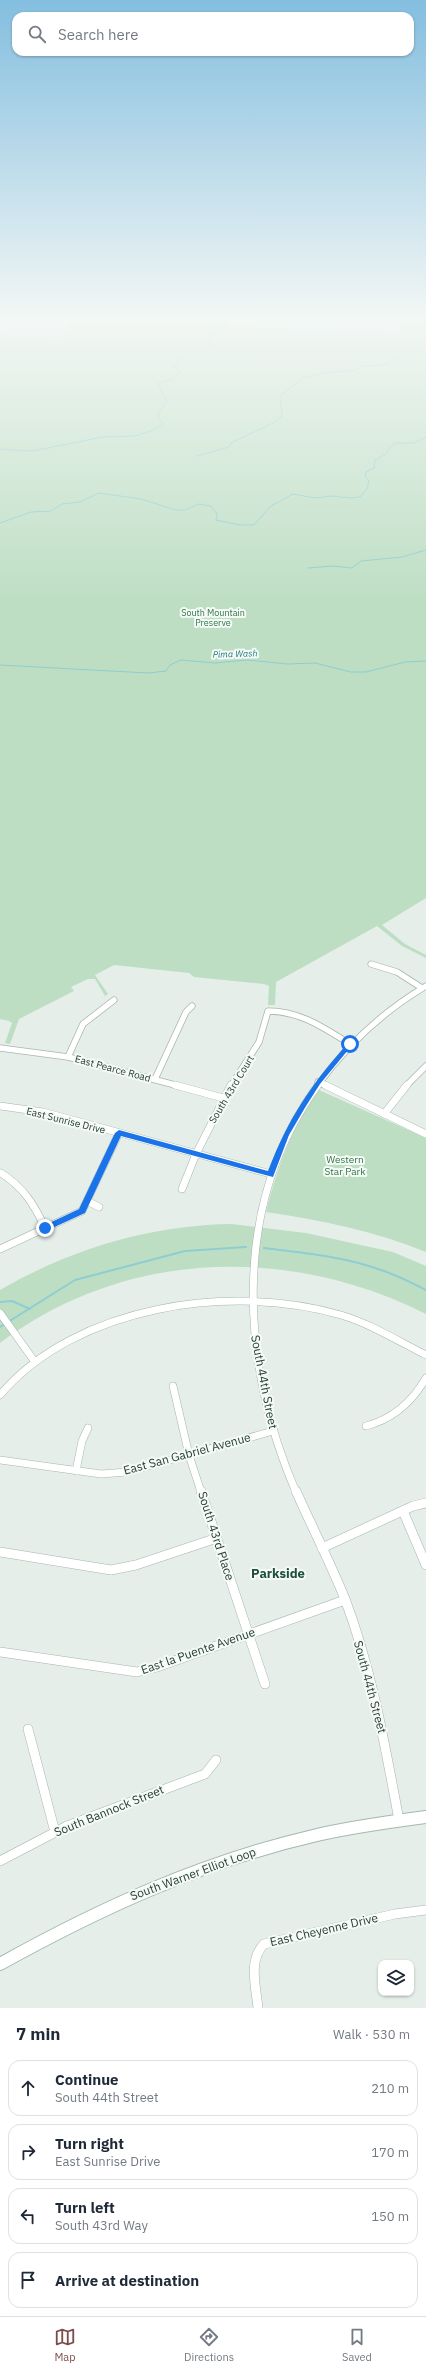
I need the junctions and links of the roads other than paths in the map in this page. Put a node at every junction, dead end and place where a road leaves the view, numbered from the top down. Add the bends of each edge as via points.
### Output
1 (372, 964) dead end
2 (424, 987) edge
3 (114, 1000) dead end
4 (192, 1006) dead end
5 (350, 1044) junction
6 (0, 1048) edge
7 (68, 1057) junction
8 (426, 1066) edge
9 (155, 1079) junction
10 (318, 1082) junction
11 (223, 1098) junction
12 (0, 1106) edge
13 (384, 1114) junction
14 (119, 1133) junction
15 (426, 1134) edge
16 (196, 1154) junction
17 (1, 1173) edge
18 (271, 1174) junction
19 (182, 1189) dead end
20 (87, 1201) junction
21 (99, 1207) dead end
22 (45, 1228) junction
23 (0, 1249) edge
24 (252, 1301) junction
25 (0, 1313) edge
26 (426, 1355) edge
27 (35, 1362) junction
28 (426, 1378) edge
29 (172, 1386) dead end
30 (0, 1395) edge
31 (366, 1426) dead end
32 (88, 1428) dead end
33 (273, 1431) junction
34 (189, 1455) junction
35 (0, 1460) edge
36 (76, 1471) junction
37 (426, 1503) edge
38 (403, 1511) junction
39 (217, 1538) junction
40 (322, 1548) junction
41 (0, 1552) edge
42 (426, 1565) edge
43 (345, 1600) junction
44 (248, 1633) junction
45 (0, 1652) edge
46 (265, 1684) dead end
47 (28, 1729) dead end
48 (216, 1760) dead end
49 (426, 1817) edge
50 (399, 1820) junction
51 (56, 1832) junction
52 (0, 1861) edge
53 (426, 1910) edge
54 (0, 1964) edge
55 (258, 2008) edge

1 - 2 street via 397,972
2 - 5 street, South 44th Street via 384,1014
3 - 7 street via 83,1024
4 - 9 street via 186,1012
5 - 10 street, South 44th Street
5 - 11 street, South 43rd Court via 304,1016 268,1011 260,1042
6 - 7 street, East Pearce Road
7 - 9 street, East Pearce Road
8 - 13 street via 412,1078
9 - 11 street, East Pearce Road
10 - 13 street
10 - 18 street, South 44th Street via 286,1135
11 - 16 street, South 43rd Court
12 - 14 street, East Sunrise Drive via 43,1112
13 - 15 street
14 - 16 street, East Sunrise Drive
14 - 20 street
16 - 18 street, East Sunrise Drive
16 - 19 street, South 43rd Court
17 - 22 street via 20,1185 29,1195
18 - 24 street, South 44th Street via 256,1237
20 - 21 street
20 - 22 street via 82,1211
22 - 23 street
24 - 26 street via 331,1312 376,1329
24 - 27 street via 185,1304 141,1313 86,1334
24 - 33 street, South 44th Street via 258,1364
25 - 27 street
27 - 30 street
28 - 31 street via 412,1400 376,1424
29 - 34 street, South 43rd Place
32 - 36 street via 82,1441
33 - 34 street, East San Gabriel Avenue
33 - 40 street, South 44th Street
34 - 36 street, East San Gabriel Avenue via 127,1472 102,1474
34 - 39 street, South 43rd Place
35 - 36 street, East San Gabriel Avenue
37 - 38 street
38 - 40 street
38 - 42 street
39 - 41 street via 136,1565 111,1570
39 - 44 street, South 43rd Place
40 - 43 street, South 44th Street
43 - 44 street, East la Puente Avenue
43 - 50 street, South 44th Street via 375,1700
44 - 45 street, East la Puente Avenue via 137,1672
44 - 46 street, South 43rd Place
47 - 51 street
48 - 51 street, South Bannock Street via 205,1774 140,1797
49 - 50 main road, South Warner Elliot Loop
50 - 54 main road, South Warner Elliot Loop via 318,1834 231,1858 144,1889 52,1934
51 - 52 street, South Bannock Street
53 - 55 street, East Cheyenne Drive via 395,1914 264,1944 256,1952 254,1968

